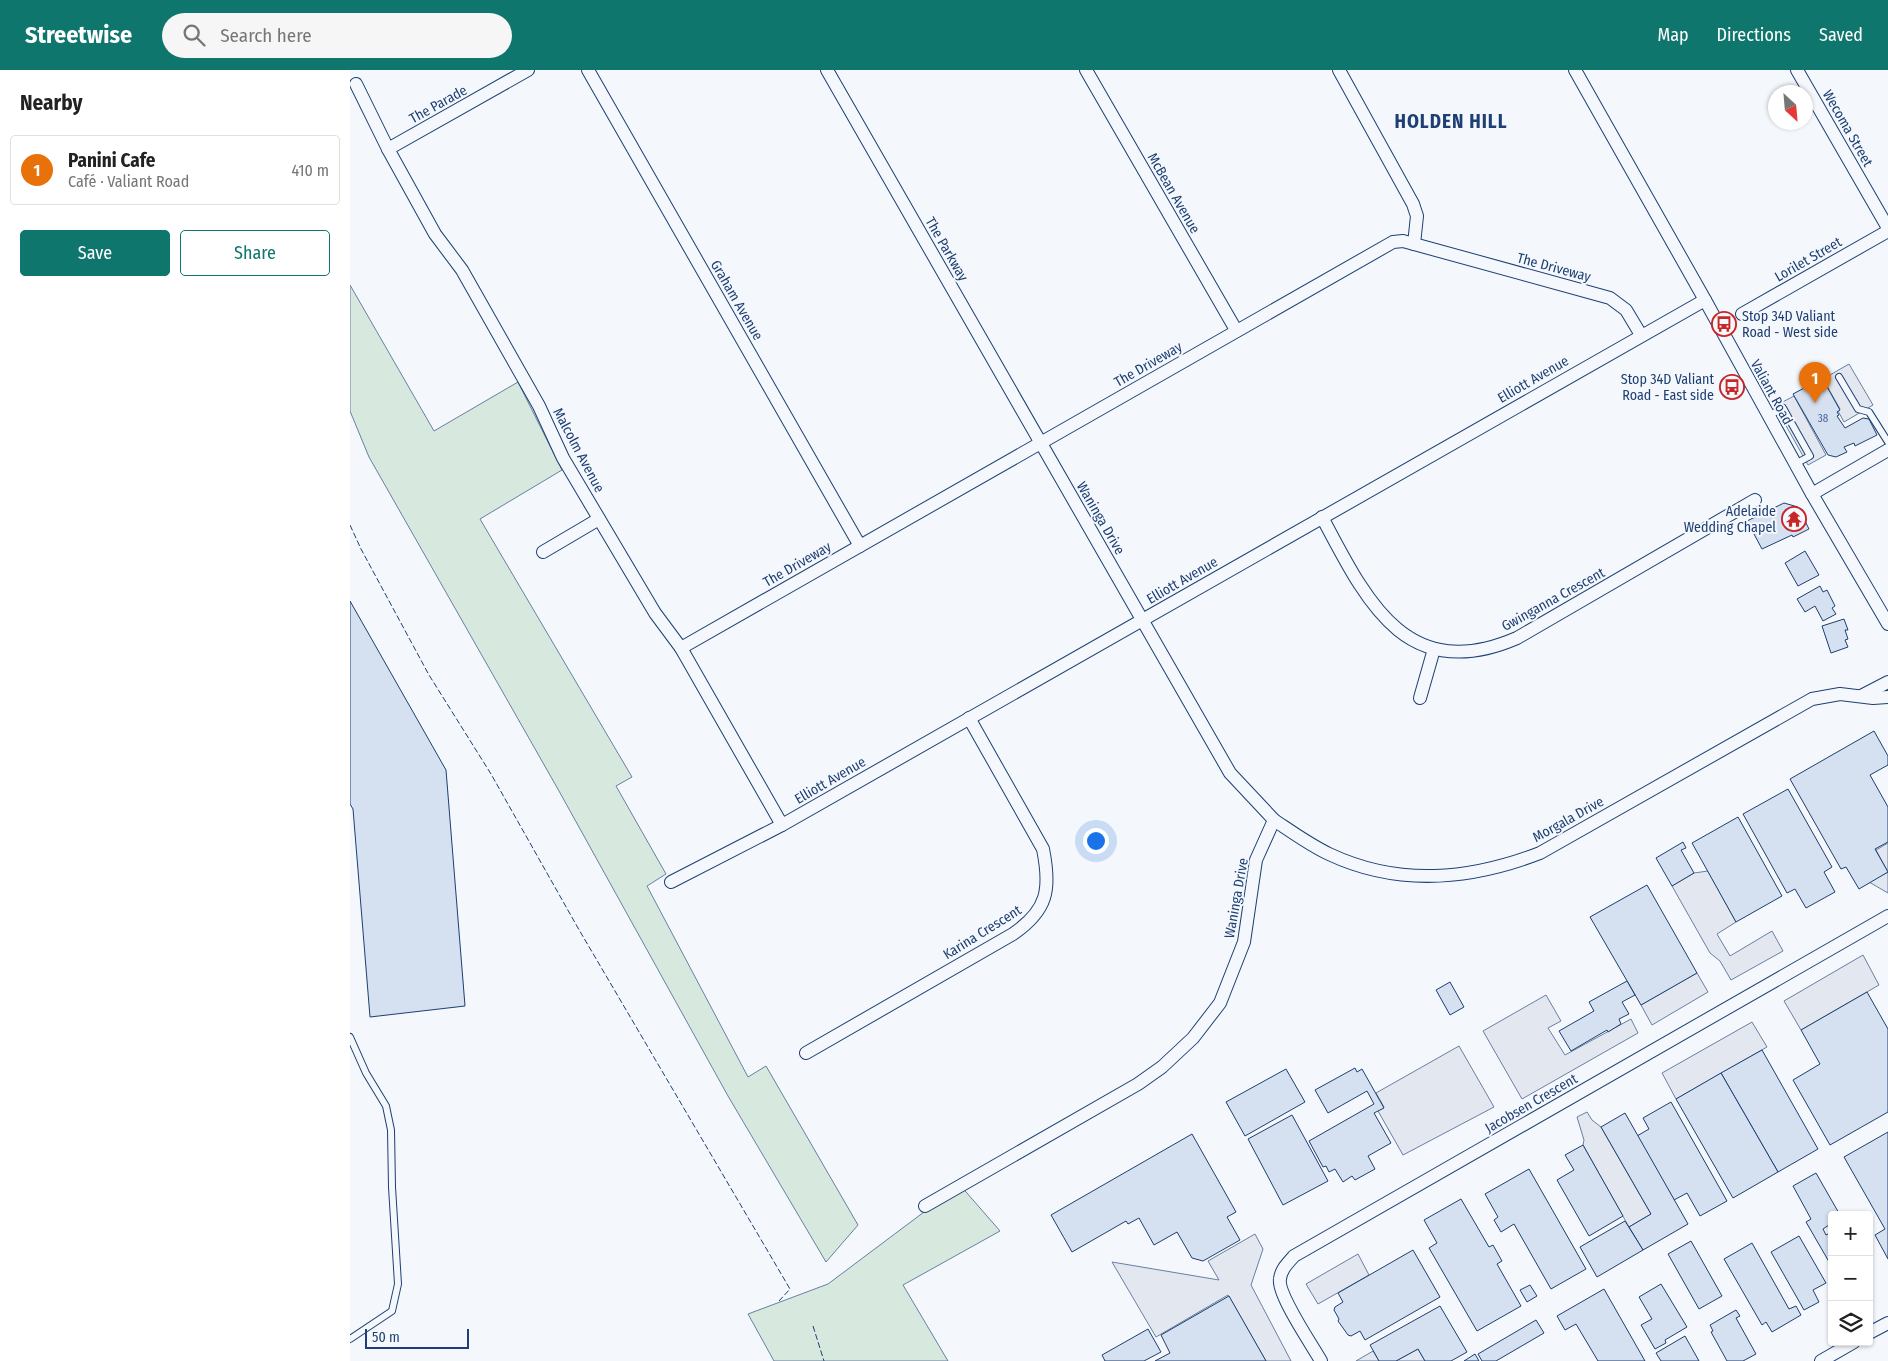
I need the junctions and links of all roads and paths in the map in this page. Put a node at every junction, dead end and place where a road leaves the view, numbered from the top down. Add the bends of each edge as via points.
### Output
1 (528, 70) edge
2 (588, 70) edge
3 (827, 70) edge
4 (1086, 70) edge
5 (1339, 70) edge
6 (1574, 70) edge
7 (1797, 70) edge
8 (356, 84) dead end
9 (388, 149) junction
10 (1888, 229) edge
11 (1414, 244) junction
12 (1705, 300) junction
13 (1742, 314) dead end
14 (1236, 330) junction
15 (1640, 335) junction
16 (1839, 377) dead end
17 (1888, 442) edge
18 (1041, 444) junction
19 (1888, 450) edge
20 (1812, 494) junction
21 (1755, 500) dead end
22 (1322, 517) junction
23 (599, 519) junction
24 (860, 546) junction
25 (543, 552) dead end
26 (1142, 620) junction
27 (1888, 625) edge
28 (681, 648) junction
29 (1434, 649) junction
30 (1888, 682) edge
31 (1861, 696) junction
32 (1888, 697) edge
33 (1420, 698) dead end
34 (969, 718) junction
35 (1274, 820) junction
36 (782, 825) junction
37 (671, 882) dead end
38 (1888, 916) edge
39 (350, 1037) edge
40 (806, 1053) dead end
41 (925, 1206) dead end
42 (1888, 1323) edge
43 (1873, 1331) edge
44 (350, 1339) edge
45 (1847, 1346) edge
46 (1321, 1361) edge
47 (1821, 1361) edge

1 - 9 street, The Parade
2 - 24 street, Graham Avenue
3 - 18 street, The Parkway
4 - 14 street, McBean Avenue
5 - 11 street via 1413,204 1418,216
6 - 12 street, Valiant Road
7 - 10 street, Wecoma Street
8 - 9 street, Malcolm Avenue
9 - 23 street, Malcolm Avenue via 435,234 462,270
10 - 13 street, Lorilet Street
11 - 14 street, The Driveway via 1393,242
11 - 15 street, The Driveway via 1610,298 1626,310
12 - 15 street, Elliott Avenue
12 - 20 street, Valiant Road
14 - 18 street, The Driveway
15 - 22 street, Elliott Avenue
16 - 17 lane via 1858,409 1869,412
18 - 24 street, The Driveway
18 - 26 street, Waninga Drive
19 - 20 street
20 - 27 street, Valiant Road
21 - 29 street, Gwinganna Crescent via 1517,638 1474,651
22 - 26 street, Elliott Avenue
22 - 29 street, Gwinganna Crescent via 1365,595 1396,629
23 - 25 street
23 - 28 street, Malcolm Avenue via 655,613
24 - 28 street, The Driveway
26 - 34 street, Elliott Avenue
26 - 35 street, Waninga Drive via 1230,773
28 - 36 street, Malcolm Avenue
29 - 33 street
30 - 31 street
31 - 32 street, Morgala Drive
31 - 35 street, Morgala Drive via 1840,694 1812,699 1540,852 1491,870 1423,876 1380,870 1330,854
34 - 36 street, Elliott Avenue
34 - 40 street, Karina Crescent via 1043,849 1047,883 1043,900 1036,914 1013,934
35 - 41 street, Waninga Drive via 1256,860 1244,942 1233,972 1220,1003 1193,1038 1162,1068 1138,1084
36 - 37 street, Elliott Avenue
38 - 46 street, Jacobsen Crescent via 1294,1256 1282,1271 1279,1281 1282,1294
39 - 44 lane via 386,1106 391,1130 398,1284 392,1311
42 - 43 street
45 - 47 street

